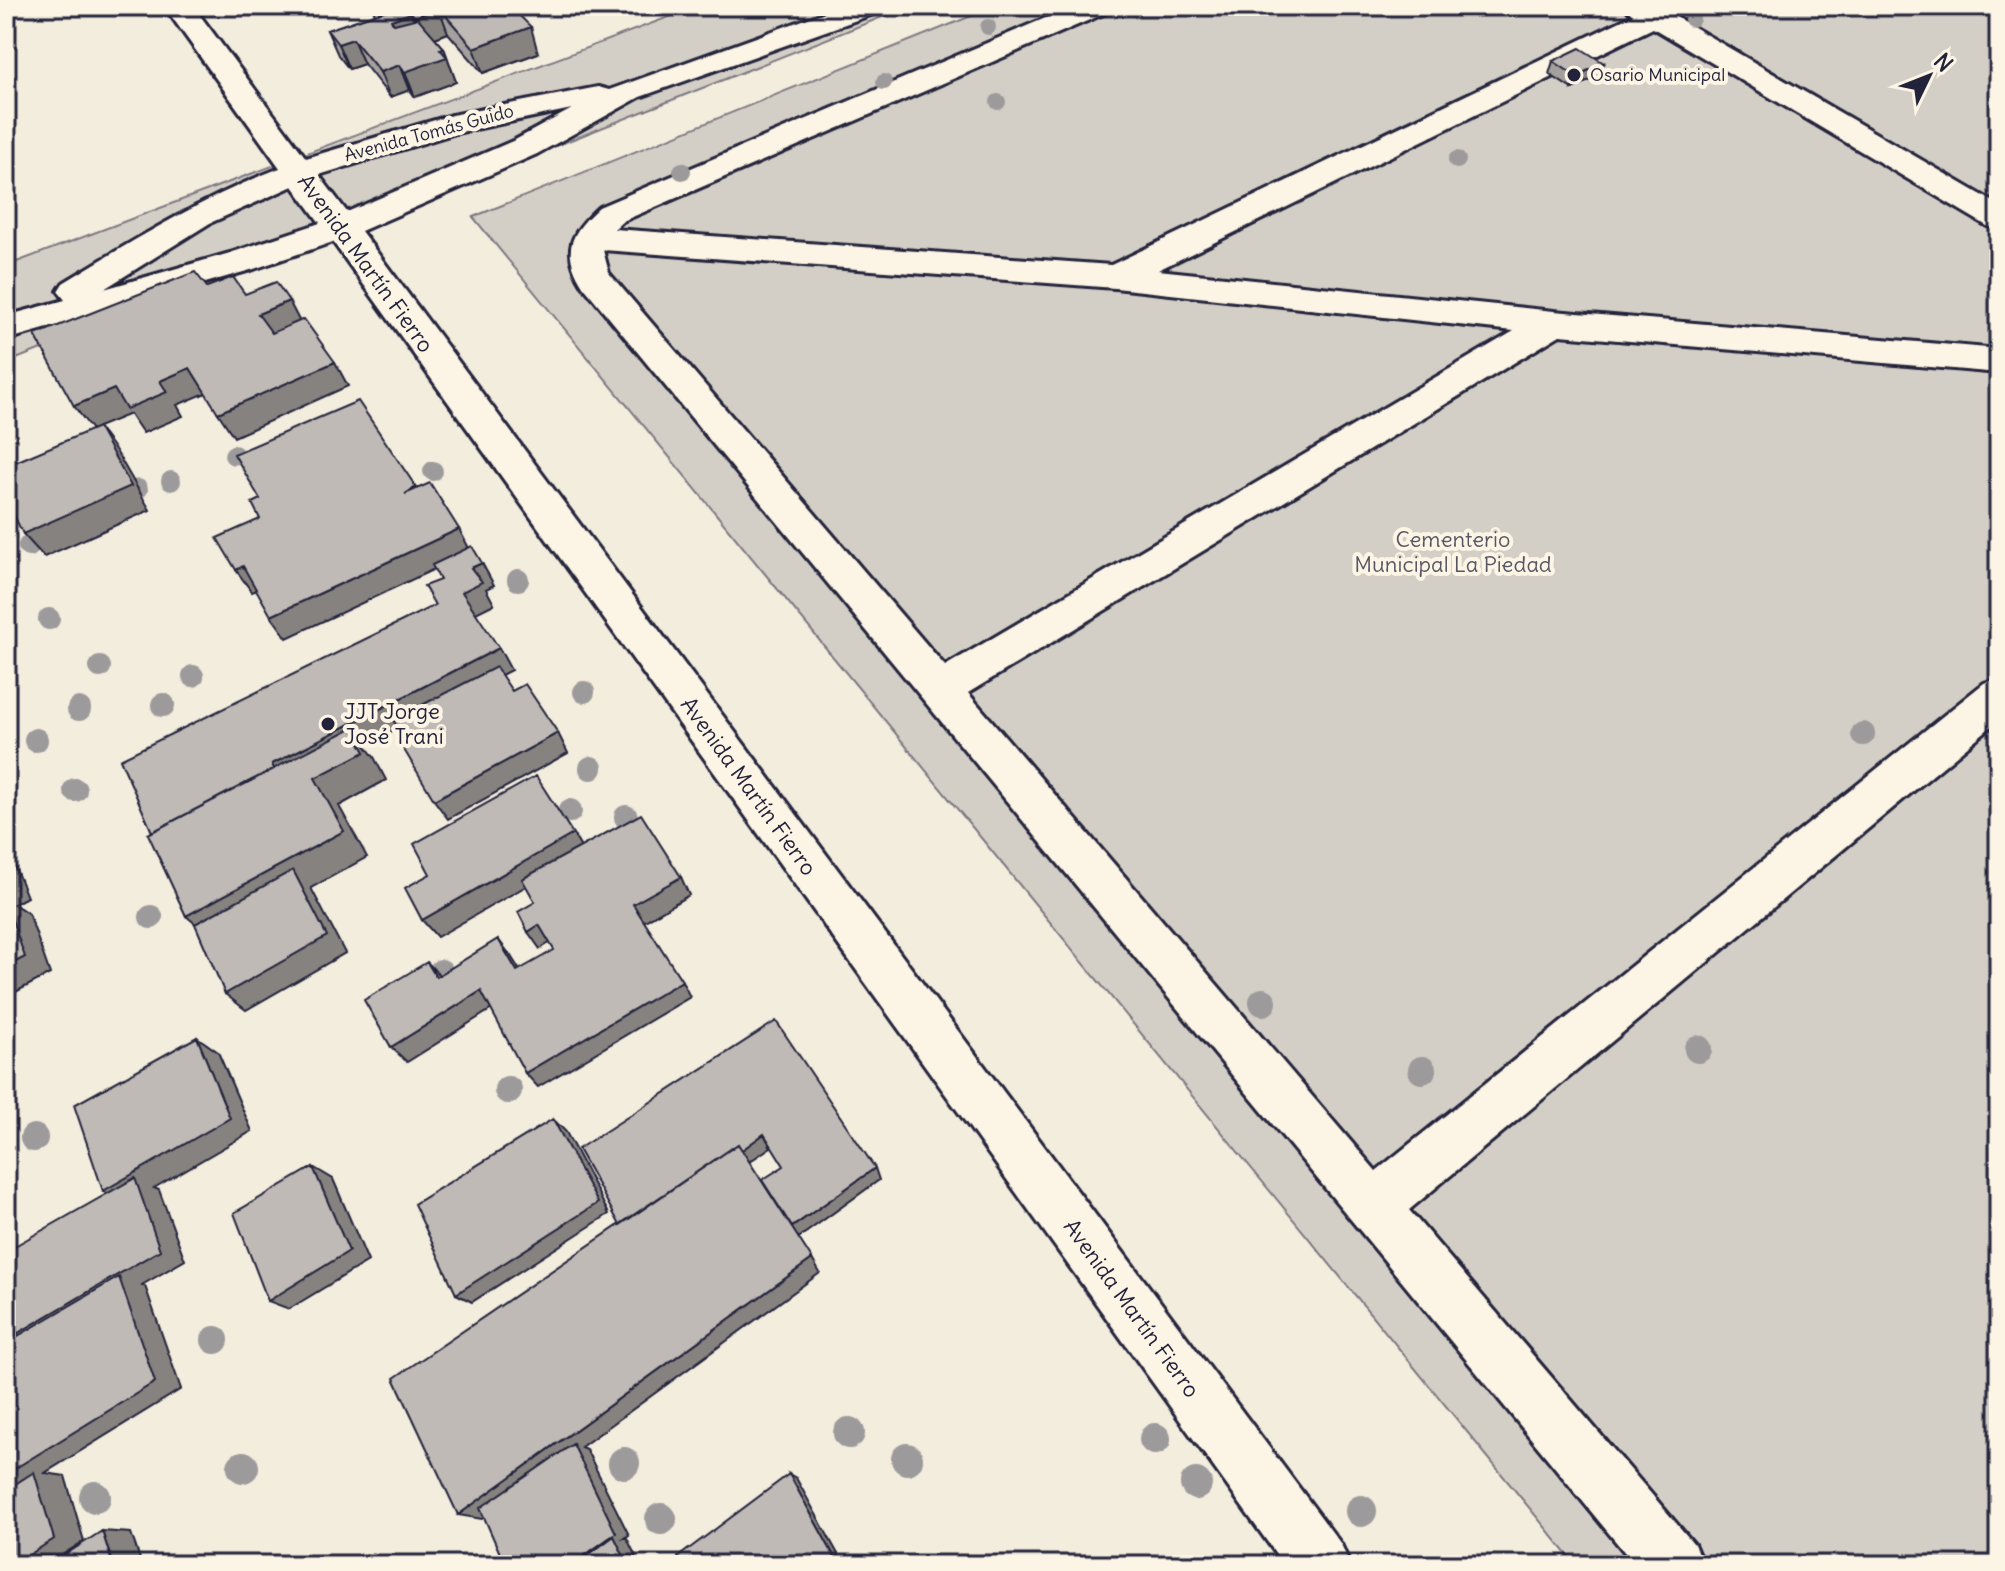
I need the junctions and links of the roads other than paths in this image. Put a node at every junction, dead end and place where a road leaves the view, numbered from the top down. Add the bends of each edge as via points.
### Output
1 (178, 6) edge
2 (869, 6) edge
3 (1098, 6) edge
4 (1656, 9) edge
5 (629, 91) junction
6 (298, 172) junction
7 (1999, 219) edge
8 (339, 228) junction
9 (590, 238) junction
10 (1115, 277) junction
11 (17, 323) edge
12 (1554, 323) junction
13 (1999, 361) edge
14 (939, 690) junction
15 (1999, 695) edge
16 (1372, 1207) junction
17 (1320, 1565) edge
18 (1673, 1565) edge

1 - 6 street, Avenida Martín Fierro
2 - 5 street, Avenida Tomás Guido
3 - 9 street via 644,197 611,214
4 - 7 street
4 - 10 street
5 - 6 street, Avenida Tomás Guido via 504,111 379,143
5 - 8 street, Avenida Tomás Guido via 526,147
6 - 8 street, Avenida Martín Fierro
6 - 11 street, Avenida Tomás Guido via 215,208
8 - 11 street, Avenida Tomás Guido via 242,261
8 - 17 street, Avenida Martín Fierro
9 - 10 street
9 - 14 street via 586,262 595,278
10 - 12 street
12 - 13 street
12 - 14 street
14 - 16 street
15 - 16 street
16 - 18 street

